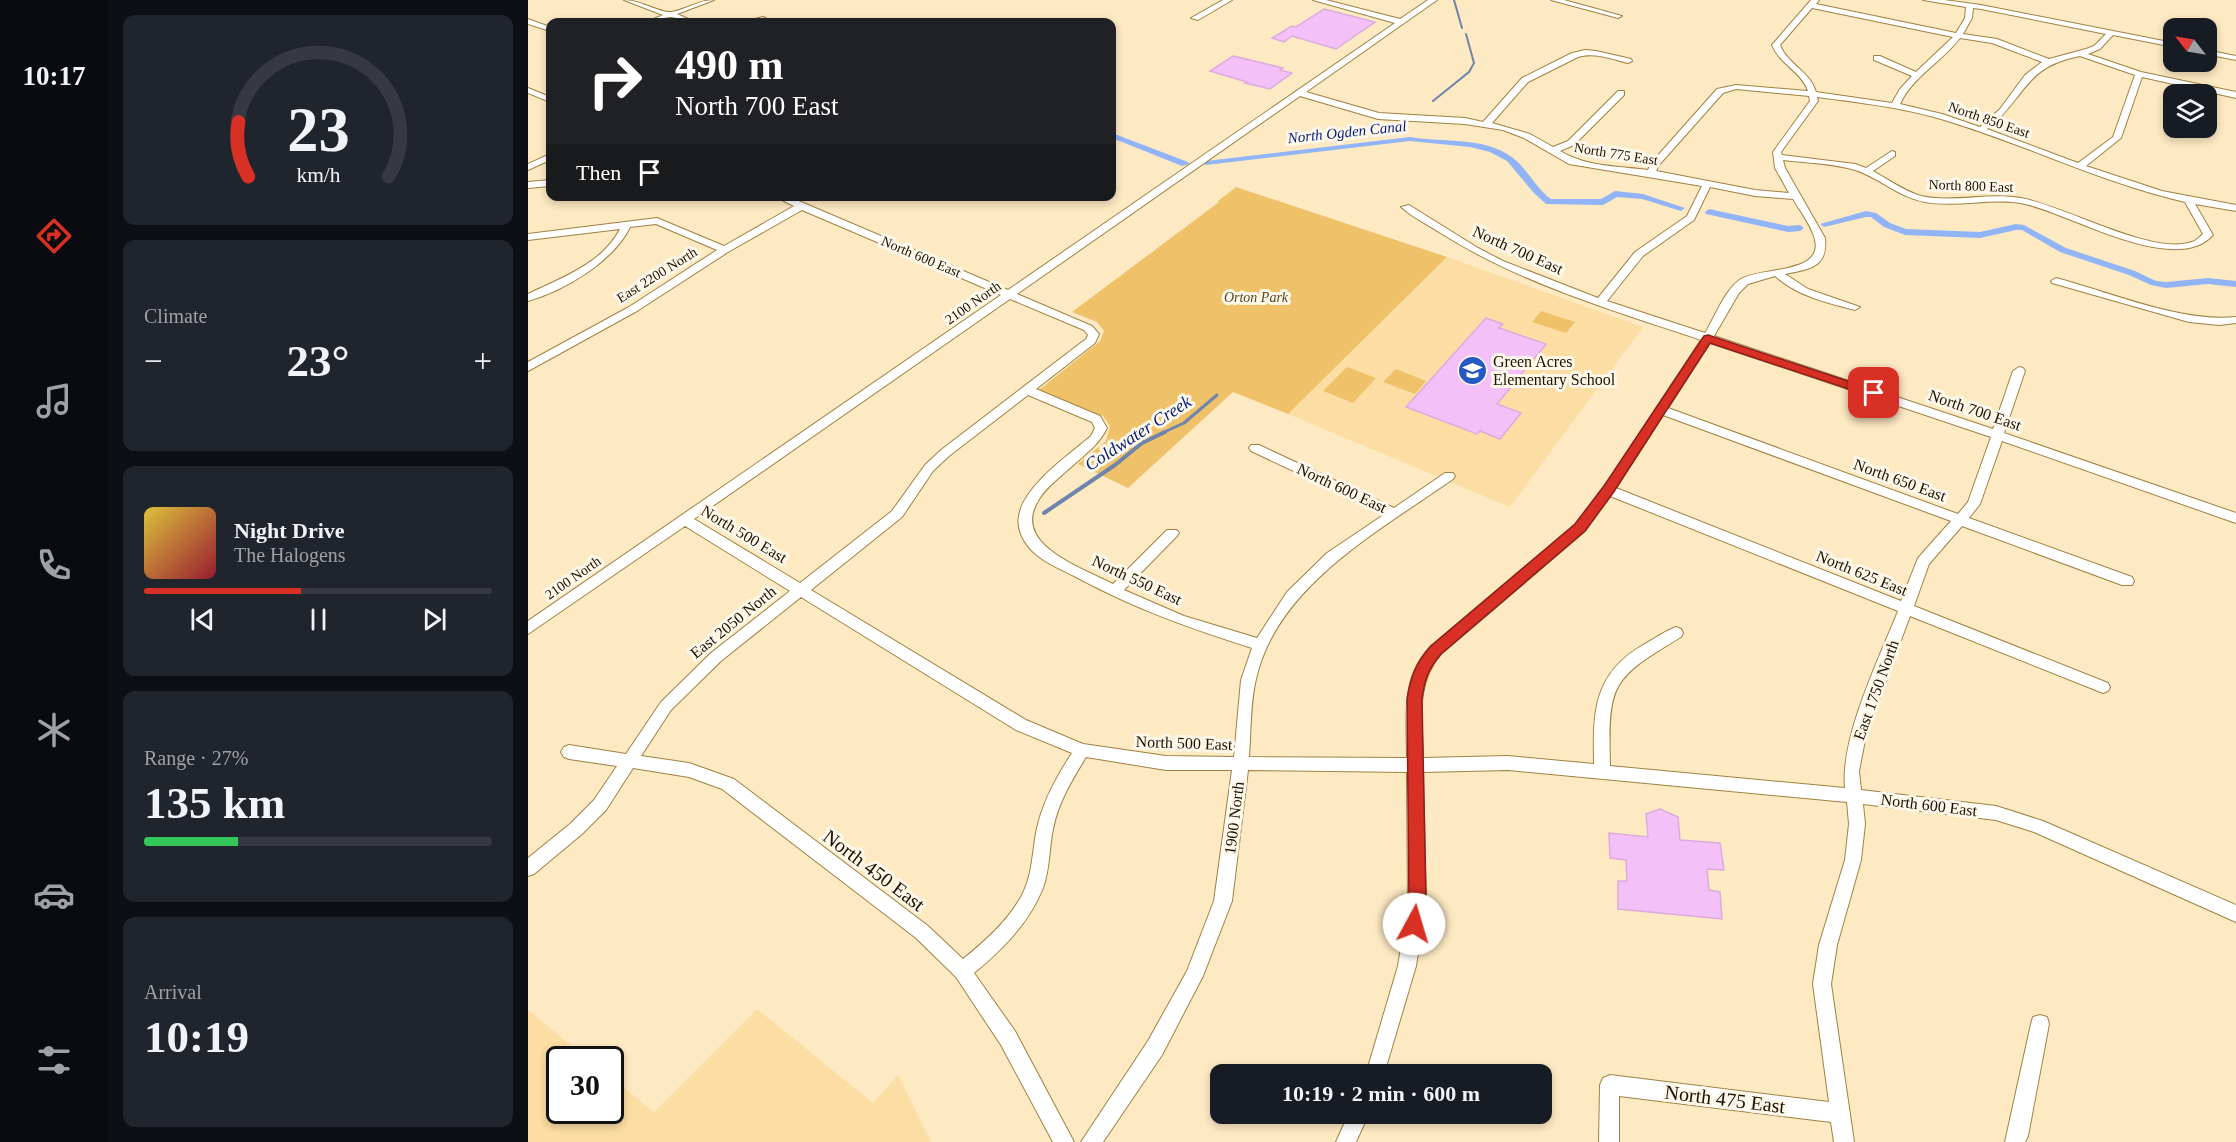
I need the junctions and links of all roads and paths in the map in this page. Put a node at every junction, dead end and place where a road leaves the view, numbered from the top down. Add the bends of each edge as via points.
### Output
1 (628, 0) edge
2 (710, 0) edge
3 (1228, 0) edge
4 (1317, 0) edge
5 (1433, 0) edge
6 (1556, 0) edge
7 (1927, 0) edge
8 (1812, 3) edge
9 (1970, 6) junction
10 (672, 15) junction
11 (1618, 16) dead end
12 (663, 18) edge
13 (681, 18) edge
14 (1195, 18) dead end
15 (528, 21) edge
16 (1401, 21) junction
17 (546, 28) edge
18 (2111, 32) junction
19 (1959, 34) junction
20 (2163, 43) edge
21 (2082, 54) junction
22 (2217, 54) edge
23 (1877, 57) dead end
24 (2236, 58) edge
25 (1628, 61) dead end
26 (2047, 62) junction
27 (1917, 75) junction
28 (2139, 75) junction
29 (528, 90) edge
30 (1299, 93) junction
31 (1621, 93) dead end
32 (1813, 95) junction
33 (2236, 95) edge
34 (546, 98) edge
35 (1895, 105) junction
36 (1486, 124) junction
37 (1981, 130) junction
38 (1552, 151) junction
39 (1892, 154) dead end
40 (1778, 157) junction
41 (546, 159) edge
42 (2080, 166) junction
43 (528, 167) edge
44 (1867, 171) junction
45 (1651, 173) junction
46 (546, 183) edge
47 (1707, 184) junction
48 (528, 185) edge
49 (1796, 196) junction
50 (790, 201) edge
51 (2189, 201) junction
52 (802, 206) junction
53 (1406, 207) dead end
54 (2236, 208) edge
55 (627, 224) junction
56 (528, 237) edge
57 (724, 250) junction
58 (1778, 273) junction
59 (2056, 281) dead end
60 (1010, 295) junction
61 (528, 298) edge
62 (1600, 302) junction
63 (1855, 307) dead end
64 (2236, 320) edge
65 (1094, 334) joint
66 (1708, 338) junction
67 (528, 367) edge
68 (2019, 371) dead end
69 (1028, 390) junction
70 (1661, 410) junction
71 (1998, 435) junction
72 (1255, 448) dead end
73 (1449, 476) dead end
74 (1609, 490) junction
75 (1396, 514) junction
76 (684, 519) junction
77 (2236, 519) edge
78 (1961, 520) junction
79 (1172, 533) dead end
80 (2127, 581) dead end
81 (802, 590) junction
82 (1114, 591) junction
83 (1906, 608) junction
84 (528, 628) edge
85 (1676, 633) dead end
86 (1260, 645) junction
87 (2103, 687) dead end
88 (1082, 750) junction
89 (569, 752) dead end
90 (627, 762) junction
91 (1241, 763) junction
92 (1414, 765) junction
93 (1602, 772) junction
94 (1855, 796) junction
95 (528, 868) edge
96 (2236, 914) edge
97 (962, 971) junction
98 (2040, 1024) dead end
99 (1378, 1064) edge
100 (1839, 1113) junction
101 (1354, 1124) edge
102 (1064, 1142) edge
103 (1091, 1142) edge
104 (1346, 1142) edge
105 (1609, 1142) edge
106 (1844, 1142) edge
107 (2014, 1142) edge

1 - 10 street
2 - 10 street
3 - 14 street
4 - 16 street
5 - 16 street, 2100 North
6 - 11 street
7 - 9 street
8 - 19 street via 1916,28
8 - 32 street via 1776,45 1785,60 1809,79
9 - 18 street
9 - 19 street
10 - 12 street
10 - 13 street
15 - 17 street
16 - 30 street, 2100 North
18 - 20 street
18 - 21 street via 2104,44
19 - 26 street via 1994,41
19 - 27 street
21 - 26 street
21 - 28 street
22 - 24 street
23 - 27 street
25 - 36 street via 1586,52 1575,55 1525,80
26 - 37 street via 2032,72 2003,110
27 - 35 street via 1903,89
28 - 33 street
28 - 42 street via 2117,138
29 - 34 street
30 - 36 street, North 775 East via 1378,116
30 - 60 street, 2100 North
31 - 38 street via 1571,143
32 - 35 street, North 850 East
32 - 40 street via 1814,101 1779,146
32 - 45 street, North 850 East via 1736,87 1720,91
35 - 37 street, North 850 East
36 - 38 street, North 775 East via 1527,136
37 - 42 street, North 850 East
38 - 45 street, North 775 East via 1588,166
39 - 44 street
40 - 44 street, North 800 East
40 - 49 street
41 - 43 street
42 - 51 street, North 850 East via 2140,189
44 - 51 street, North 800 East via 1899,190 1926,199 2022,201 2129,239 2179,246 2200,243 2208,235 2193,215
45 - 47 street, North 775 East
46 - 48 street
47 - 49 street, North 775 East
47 - 62 street via 1691,218 1639,254
49 - 58 street via 1820,238 1821,250 1808,266
50 - 52 street, North 600 East
51 - 54 street, North 850 East
52 - 57 street, East 2200 North
52 - 60 street, North 600 East
53 - 62 street, North 700 East via 1499,263
55 - 56 street
55 - 57 street via 657,222
55 - 61 street via 608,254
57 - 67 street, East 2200 North via 633,309
58 - 63 street via 1787,283
58 - 66 street via 1759,276 1739,286
59 - 64 street via 2189,319
60 - 65 street, North 600 East
60 - 76 street, 2100 North
62 - 66 street, North 700 East
65 - 69 street, East 2050 North via 1091,341
66 - 70 street
66 - 71 street, North 700 East
68 - 71 street, East 1750 North
69 - 81 street, East 2050 North via 945,453 929,468 897,514
69 - 82 street, North 550 East via 1096,419 1101,428 1096,438 1032,499 1024,516 1027,535 1042,552
70 - 74 street
70 - 78 street, North 650 East
71 - 77 street, North 700 East
71 - 78 street, East 1750 North via 1974,504
72 - 75 street, North 600 East
73 - 75 street, 1900 North
74 - 83 street, North 625 East
74 - 92 street via 1580,528 1454,633 1426,662 1417,680 1414,700
75 - 86 street, 1900 North via 1332,557 1292,596
76 - 81 street, North 500 East
76 - 84 street, 2100 North
78 - 80 street, North 650 East
78 - 83 street, East 1750 North via 1937,542 1923,562
79 - 82 street
81 - 88 street, North 500 East via 1021,725
81 - 90 street, East 2050 North via 689,681 666,706
82 - 86 street, North 550 East via 1180,620
83 - 87 street, North 625 East
83 - 94 street, East 1750 North via 1858,735 1851,771
85 - 93 street via 1626,663 1611,682 1602,710
86 - 91 street, 1900 North via 1248,680
88 - 91 street, North 500 East via 1166,763
88 - 97 street via 1055,799 1033,891 994,946
89 - 90 street, North 450 East
90 - 95 street, East 2050 North via 600,805
90 - 97 street, North 450 East via 689,770 728,784 922,932
91 - 92 street, North 500 East
91 - 103 street, 1900 North via 1223,901 1194,976 1155,1048
92 - 93 street, North 500 East via 1508,763
92 - 99 street via 1417,902 1407,966
93 - 94 street, North 600 East
94 - 96 street, North 600 East via 1996,813 2037,826
94 - 100 street, East 1750 North via 1853,860 1821,984
97 - 102 street, North 450 East via 1008,1038
98 - 107 street
100 - 105 street, North 475 East via 1610,1085
100 - 106 street, East 1750 North
101 - 104 street

